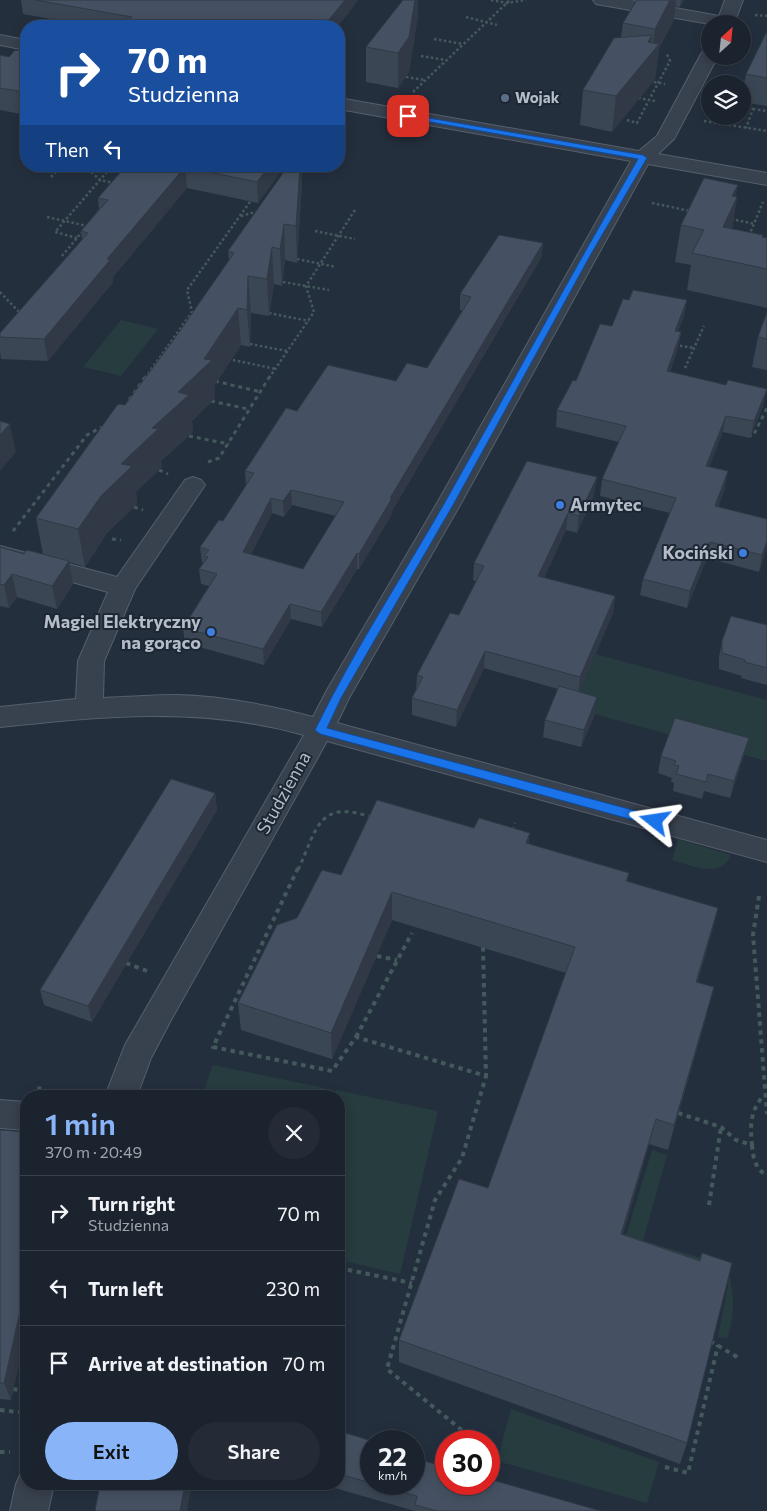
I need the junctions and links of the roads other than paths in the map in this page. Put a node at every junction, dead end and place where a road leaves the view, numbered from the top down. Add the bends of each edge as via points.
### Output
1 (602, 0) edge
2 (734, 0) edge
3 (729, 15) edge
4 (701, 18) edge
5 (0, 40) edge
6 (20, 44) edge
7 (704, 65) edge
8 (345, 104) edge
9 (643, 158) junction
10 (767, 179) edge
11 (193, 485) dead end
12 (6, 544) edge
13 (123, 587) junction
14 (89, 708) junction
15 (0, 717) edge
16 (320, 730) junction
17 (767, 851) edge
18 (123, 1090) edge
19 (0, 1114) edge
20 (20, 1116) edge
21 (34, 1490) edge
22 (29, 1511) edge

1 - 4 street
2 - 3 street
5 - 6 street
7 - 9 street, Studzienna via 665,139
8 - 9 street
9 - 10 street
9 - 16 street, Studzienna
11 - 13 street
12 - 13 street
13 - 14 street via 91,661
14 - 15 street
14 - 16 street via 212,707 291,721
16 - 17 street
16 - 18 street, Studzienna via 160,1011 136,1055
19 - 20 street
21 - 22 street

